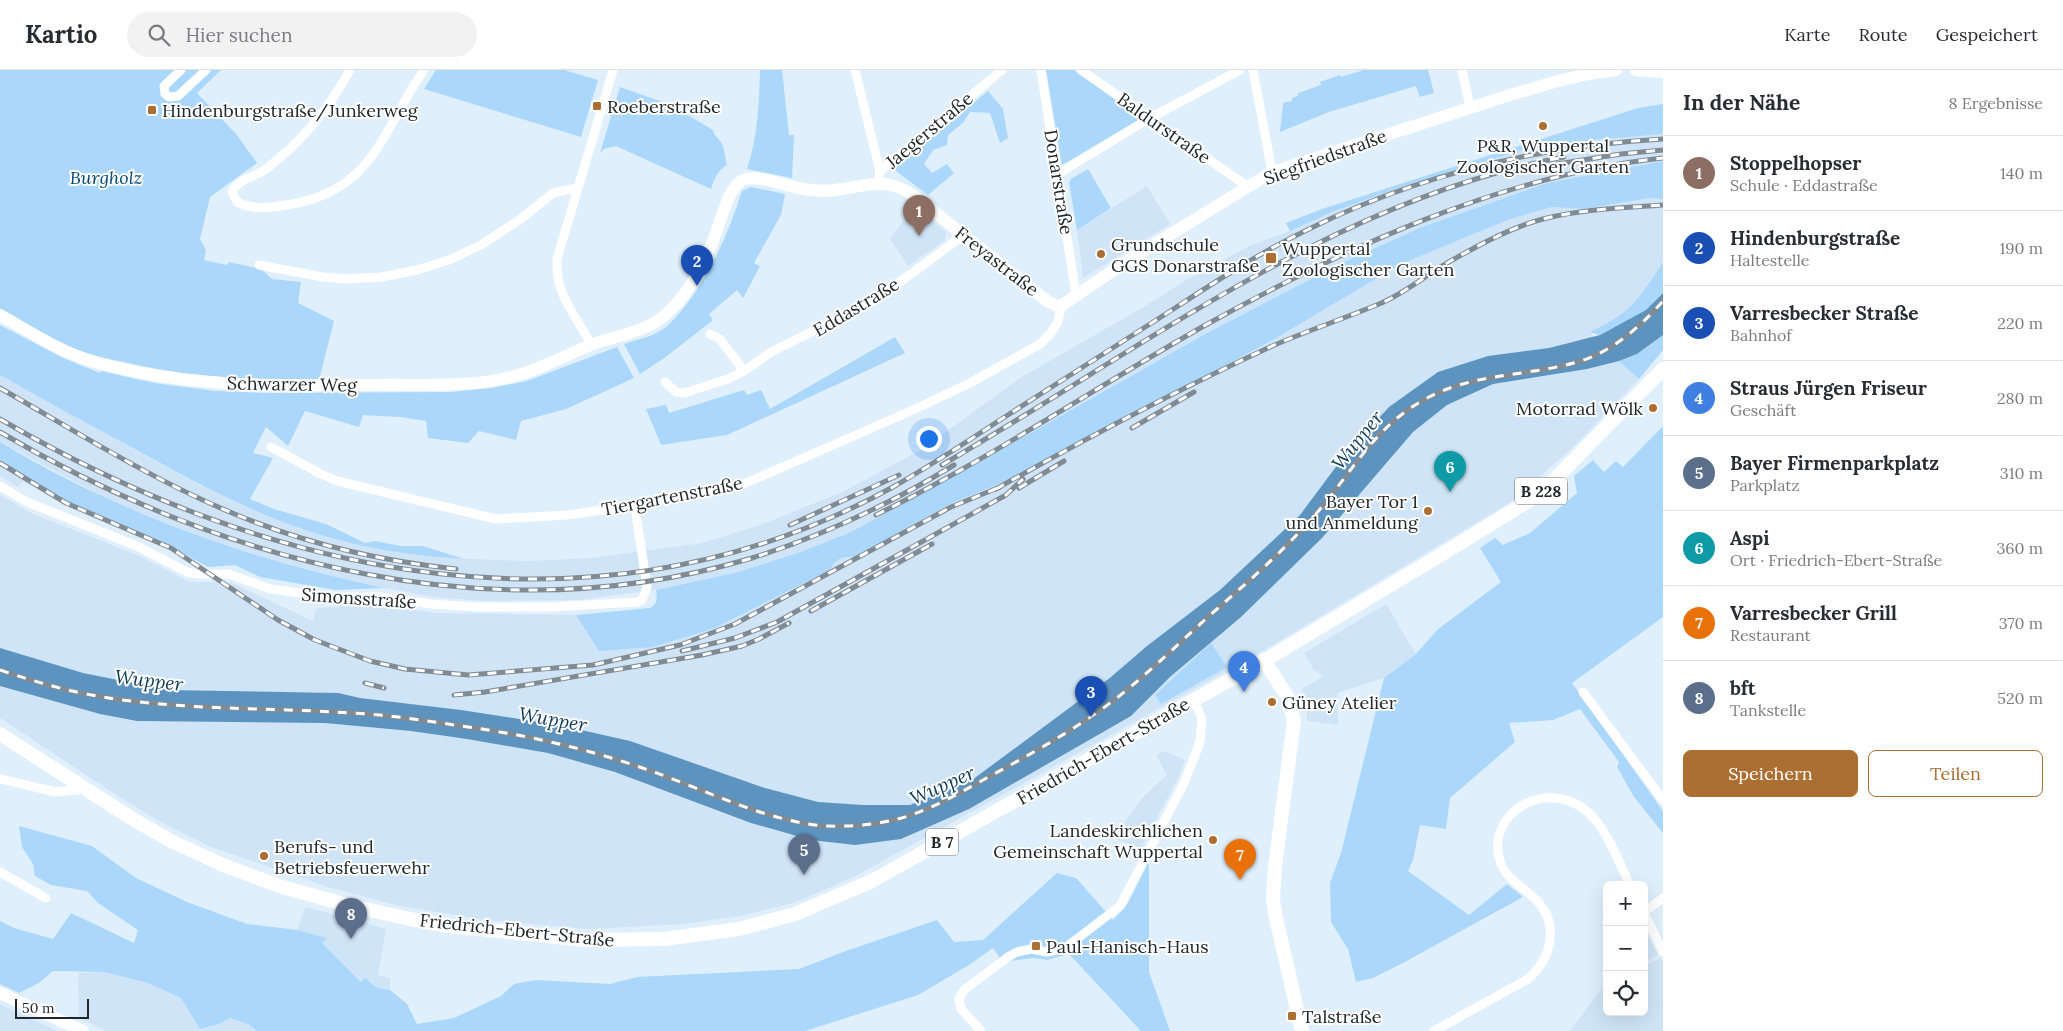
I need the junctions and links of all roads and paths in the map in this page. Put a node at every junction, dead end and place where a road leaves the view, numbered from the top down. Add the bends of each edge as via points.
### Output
1 (181, 70) edge
2 (206, 70) edge
3 (350, 70) edge
4 (424, 70) edge
5 (613, 70) edge
6 (855, 70) edge
7 (1002, 70) edge
8 (1041, 70) edge
9 (1081, 70) edge
10 (1240, 70) edge
11 (1253, 70) edge
12 (1462, 70) edge
13 (1616, 70) edge
14 (1636, 70) edge
15 (1663, 72) edge
16 (1470, 108) junction
17 (1150, 118) junction
18 (1272, 172) junction
19 (1058, 174) junction
20 (879, 177) junction
21 (1247, 186) junction
22 (576, 188) junction
23 (964, 235) junction
24 (259, 265) dead end
25 (1076, 295) junction
26 (1062, 306) junction
27 (0, 315) edge
28 (710, 334) dead end
29 (591, 345) junction
30 (1663, 369) edge
31 (744, 372) junction
32 (665, 382) dead end
33 (272, 447) dead end
34 (0, 486) edge
35 (639, 505) junction
36 (1264, 660) junction
37 (1583, 692) dead end
38 (1194, 700) junction
39 (0, 734) edge
40 (0, 779) edge
41 (86, 789) junction
42 (1663, 800) edge
43 (0, 872) edge
44 (1628, 881) edge
45 (46, 898) dead end
46 (1663, 898) edge
47 (1648, 909) edge
48 (1648, 920) edge
49 (1663, 952) edge
50 (0, 993) edge
51 (83, 1031) edge
52 (980, 1031) edge
53 (1302, 1031) edge
54 (1434, 1031) edge

1 - 2 street via 163,89 172,98
3 - 4 street via 329,104 298,140 262,171 236,186 232,192 237,202 255,208 301,203 343,184 376,153
5 - 22 street
6 - 20 street
7 - 20 street, Jaegerstraße
8 - 19 street, Donarstraße
9 - 17 street, Baldurstraße
10 - 17 street
11 - 18 street
12 - 16 street
13 - 16 street, Siegfriedstraße via 1558,81
14 - 15 street
16 - 18 street, Siegfriedstraße
17 - 19 street
17 - 21 street, Baldurstraße
18 - 21 street, Siegfriedstraße
19 - 25 street, Donarstraße
20 - 23 street, Freyastraße via 904,189
20 - 29 street, Schwarzer Weg via 821,191 742,180 731,193 705,259 674,306 655,323
21 - 25 street, Siegfriedstraße
22 - 24 street via 553,193 481,245 417,270 382,277 346,279
22 - 29 street via 556,259 557,280
23 - 26 street, Freyastraße via 1047,301
23 - 31 street, Eddastraße via 900,282 848,314 771,352
25 - 26 street, Siegfriedstraße
26 - 35 street, Tiergartenstraße via 1058,322 1040,344 970,383 737,487
27 - 29 street, Schwarzer Weg via 92,361 177,378 240,385 467,384 506,378
28 - 31 street via 720,339
30 - 36 main road, Friedrich-Ebert-Straße / B 228 via 1551,483 1528,502
31 - 32 street, Eddastraße via 684,393 676,392
33 - 35 street, Tiergartenstraße via 337,481 496,519 567,515
34 - 35 street, Simonsstraße via 27,502 137,546 187,572 229,574 261,587 294,594 382,596 452,605 525,608 642,600 646,591 636,512
36 - 38 main road, Friedrich-Ebert-Straße / B 7
36 - 53 main road via 1288,698 1294,720 1273,900
37 - 42 street
38 - 41 main road, Friedrich-Ebert-Straße / B 7 via 872,881 827,902 739,929 664,939 585,940 497,932 351,906 279,886 223,865 171,841
38 - 52 street via 1202,720 1197,750 1184,783 1120,906 1065,948 1017,952 964,990 959,999 961,1009
39 - 41 main road, Friedrich-Ebert-Straße / B 7
40 - 41 street via 56,792
43 - 45 street
44 - 54 street via 1600,826 1587,809 1574,801 1559,798 1541,798 1518,807 1502,826 1497,848 1508,876 1545,912 1550,936 1549,951 1539,969 1528,979
46 - 47 street
48 - 49 street
50 - 51 street

